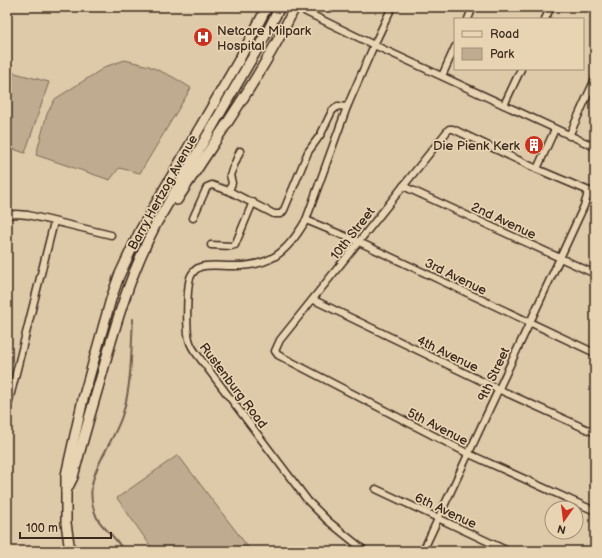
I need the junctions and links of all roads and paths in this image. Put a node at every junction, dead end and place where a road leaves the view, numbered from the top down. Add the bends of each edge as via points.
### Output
1 (266, 7) edge
2 (280, 7) edge
3 (295, 7) edge
4 (392, 7) edge
5 (473, 7) edge
6 (551, 7) edge
7 (306, 12) dead end
8 (468, 18) edge
9 (546, 18) edge
10 (374, 45) junction
11 (454, 49) edge
12 (522, 70) edge
13 (442, 76) junction
14 (595, 79) edge
15 (504, 105) junction
16 (347, 107) junction
17 (555, 129) junction
18 (569, 136) junction
19 (595, 147) edge
20 (240, 151) dead end
21 (537, 169) junction
22 (403, 186) junction
23 (229, 191) junction
24 (591, 195) edge
25 (253, 202) junction
26 (7, 215) edge
27 (193, 218) dead end
28 (306, 220) junction
29 (54, 222) junction
30 (111, 235) dead end
31 (149, 238) junction
32 (359, 242) junction
33 (211, 245) dead end
34 (560, 258) junction
35 (595, 274) edge
36 (314, 300) junction
37 (530, 323) junction
38 (275, 351) joint
39 (595, 353) edge
40 (498, 389) junction
41 (7, 410) edge
42 (595, 433) edge
43 (467, 453) junction
44 (376, 489) dead end
45 (66, 492) junction
46 (595, 511) edge
47 (438, 519) junction
48 (70, 551) edge
49 (365, 551) edge
50 (422, 551) edge
51 (508, 551) edge

1 - 45 main road, Barry Hertzog Avenue via 239,60 151,211 119,276 83,399 66,475
2 - 31 main road, Barry Hertzog Avenue
3 - 31 main road via 261,71 169,212
4 - 10 street, Rustenburg Road
5 - 8 street
6 - 9 street
7 - 10 street
10 - 13 street
10 - 16 street, Rustenburg Road
11 - 13 street
12 - 15 street
13 - 15 street
14 - 18 street
15 - 17 street
16 - 25 street via 338,106 332,111 321,134 308,152 283,212 276,215
16 - 28 street, Rustenburg Road
17 - 18 street
17 - 21 street
18 - 19 street
20 - 23 street via 230,175 232,183
21 - 22 street, 10th Street via 453,129 448,130
21 - 24 street
22 - 32 street, 10th Street
22 - 34 street, 2nd Avenue
23 - 25 street
23 - 27 street via 212,185 207,187
24 - 34 street, 9th Street
25 - 33 street via 235,245
26 - 29 street via 22,214
28 - 32 street, 3rd Avenue
28 - 49 street, Rustenburg Road via 290,244 275,257 245,266 201,267 193,272 188,306 189,340 196,353 308,501 328,522
29 - 30 street
29 - 41 street
31 - 45 main road, Barry Hertzog Avenue via 126,291 73,477
32 - 36 street, 10th Street
32 - 37 street, 3rd Avenue
34 - 35 street, 2nd Avenue
34 - 37 street, 9th Street
36 - 38 street, 10th Street via 280,340
36 - 40 street, 4th Avenue
37 - 39 street, 3rd Avenue
37 - 40 street, 9th Street
38 - 43 street, 5th Avenue via 278,355
40 - 42 street, 4th Avenue
40 - 43 street, 9th Street
43 - 46 street, 5th Avenue
43 - 47 street, 9th Street
44 - 47 street, 6th Avenue
45 - 48 main road, Barry Hertzog Avenue via 66,523
47 - 50 street, 9th Street
47 - 51 street, 6th Avenue

